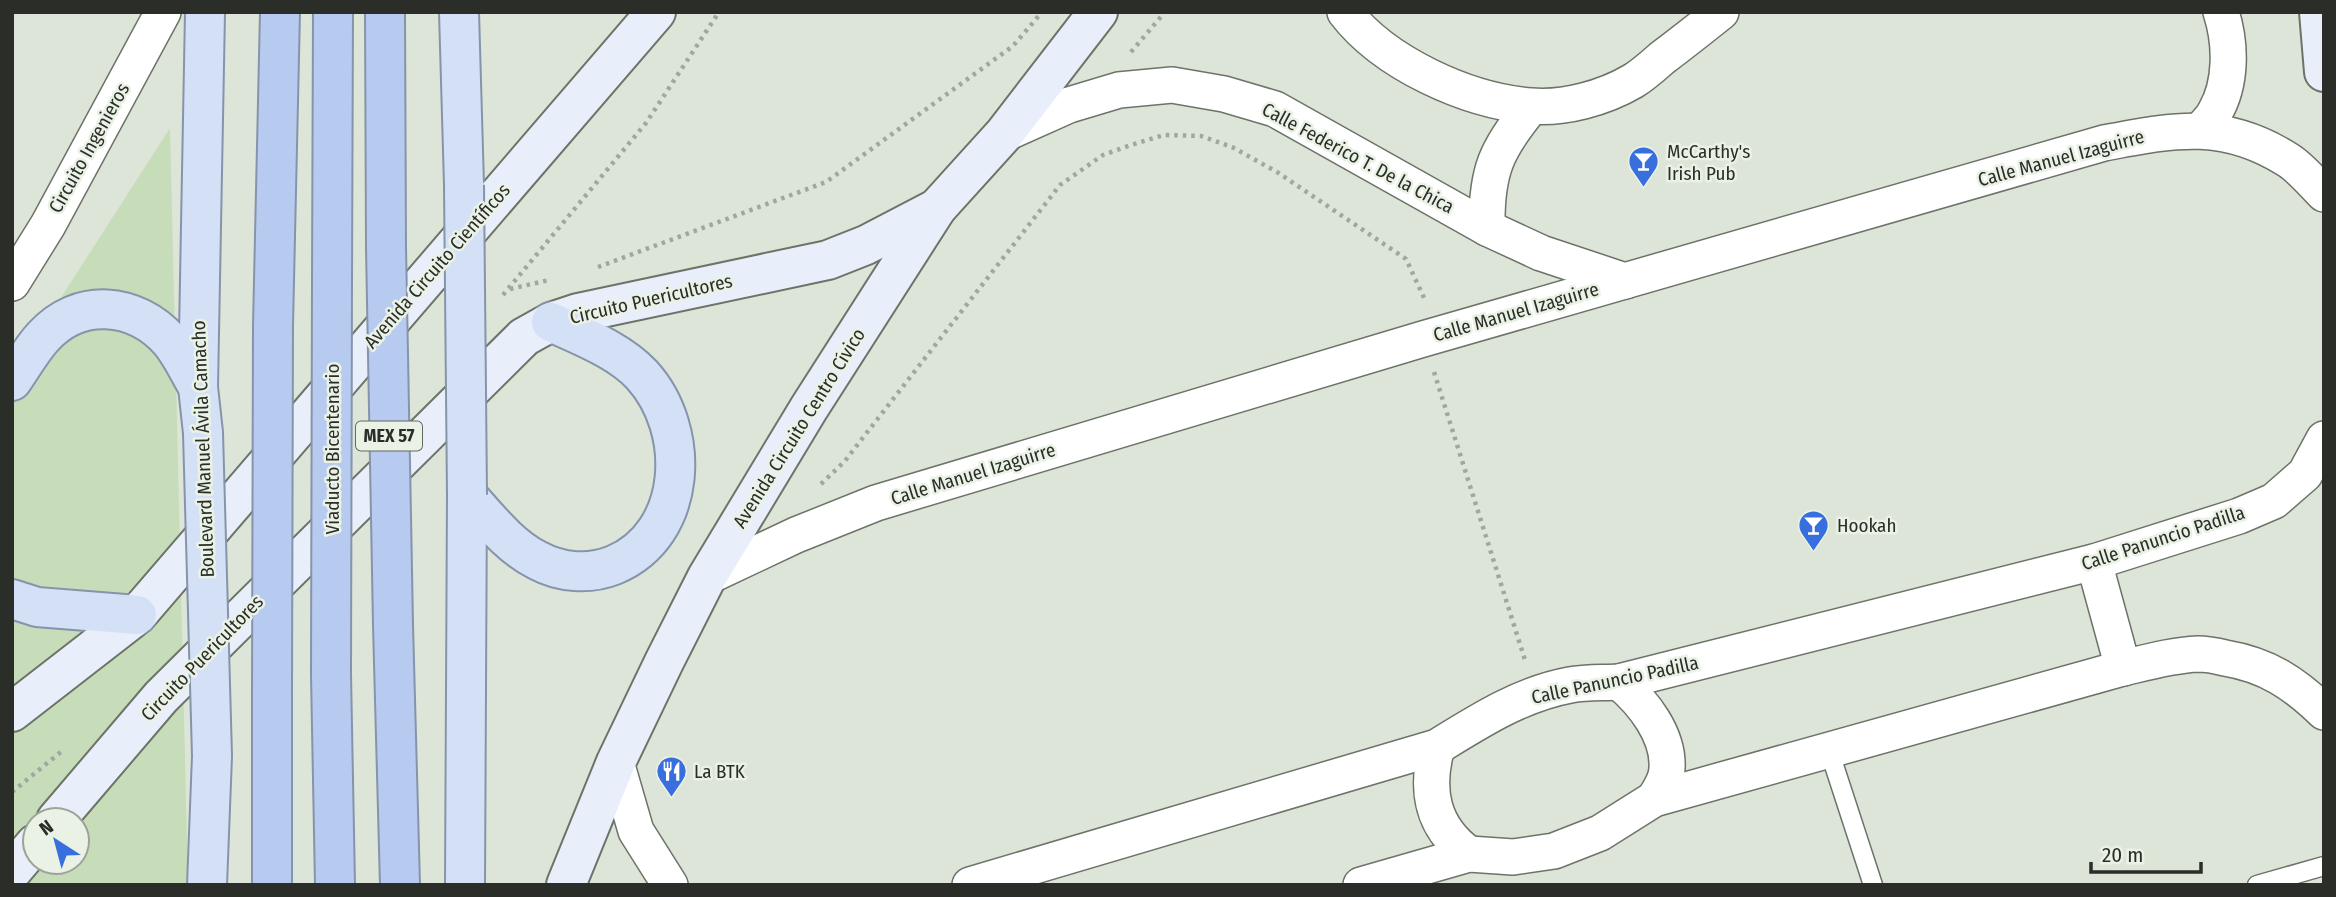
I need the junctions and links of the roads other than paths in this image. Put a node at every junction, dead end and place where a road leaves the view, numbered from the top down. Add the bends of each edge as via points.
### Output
1 (163, 12) edge
2 (205, 12) edge
3 (280, 12) edge
4 (333, 12) edge
5 (385, 12) edge
6 (459, 12) edge
7 (656, 12) edge
8 (1098, 12) edge
9 (1345, 12) edge
10 (1721, 12) edge
11 (2221, 12) edge
12 (2319, 12) edge
13 (2324, 72) edge
14 (1531, 107) junction
15 (2201, 130) junction
16 (1004, 134) junction
17 (2324, 194) edge
18 (937, 208) junction
19 (1487, 228) junction
20 (1625, 281) junction
21 (12, 283) edge
22 (551, 322) junction
23 (12, 381) edge
24 (198, 387) junction
25 (2324, 439) edge
26 (467, 495) junction
27 (2094, 562) junction
28 (707, 577) junction
29 (12, 599) edge
30 (137, 615) junction
31 (2123, 668) junction
32 (1619, 682) junction
33 (12, 712) edge
34 (2324, 712) edge
35 (1437, 747) junction
36 (1829, 750) junction
37 (616, 762) junction
38 (1654, 799) junction
39 (68, 806) edge
40 (1469, 854) junction
41 (2324, 866) edge
42 (207, 885) edge
43 (272, 885) edge
44 (335, 885) edge
45 (400, 885) edge
46 (465, 885) edge
47 (566, 885) edge
48 (670, 885) edge
49 (970, 885) edge
50 (1361, 885) edge
51 (1872, 885) edge
52 (2257, 885) edge

1 - 21 street, Circuito Ingenieros
2 - 24 main road, Boulevard Manuel Ávila Camacho
3 - 43 highway, bridge via 273,326
4 - 44 highway, Viaducto Bicentenario, bridge via 331,674
5 - 45 highway, MEX 57, bridge
6 - 26 main road, bridge
7 - 30 main road, Avenida Circuito Científicos
8 - 16 main road, Avenida Circuito Centro Cívico
9 - 14 street via 1388,53 1430,78
10 - 14 street via 1633,81 1583,102
11 - 15 street via 2228,49 2224,88 2215,113
12 - 13 main road
14 - 19 street via 1509,133 1495,163 1486,193
15 - 17 street, Calle Manuel Izaguirre via 2249,140 2290,161
15 - 20 street, Calle Manuel Izaguirre via 2104,143
16 - 18 main road, Avenida Circuito Centro Cívico
16 - 19 street, Calle Federico T. De la Chica via 1069,105 1119,90 1172,85 1224,93 1275,109
18 - 22 main road, Circuito Puericultores via 828,260
18 - 28 main road, Avenida Circuito Centro Cívico
19 - 20 street, Calle Federico T. De la Chica via 1541,253
20 - 28 street, Calle Manuel Izaguirre via 876,503
22 - 26 main road via 611,351 642,374 664,405 676,443 676,475 667,512 653,537 624,561 598,572 563,570 514,544
22 - 39 main road, Circuito Puericultores via 524,337 161,697
23 - 24 main road via 43,337 60,322 82,312 107,309 131,313 151,324 170,342
24 - 42 main road, Boulevard Manuel Ávila Camacho, bridge via 212,756
25 - 27 street, Calle Panuncio Padilla via 2305,474 2274,501
26 - 46 main road
27 - 31 street
27 - 32 street, Calle Panuncio Padilla
28 - 37 main road, Avenida Circuito Centro Cívico
29 - 30 main road via 37,607
30 - 33 main road
31 - 34 street via 2200,654 2237,660 2271,670
31 - 36 street
32 - 35 street, Calle Panuncio Padilla via 1571,685 1536,695 1503,707
32 - 38 street via 1645,708 1663,745 1667,768
35 - 40 street via 1430,771 1433,804 1444,831
35 - 49 street, Calle Panuncio Padilla
36 - 38 street
36 - 51 lane
37 - 47 main road, Avenida Circuito Centro Cívico
37 - 48 street via 636,831
38 - 40 street via 1600,833 1554,851 1513,857
40 - 50 street
41 - 52 lane

